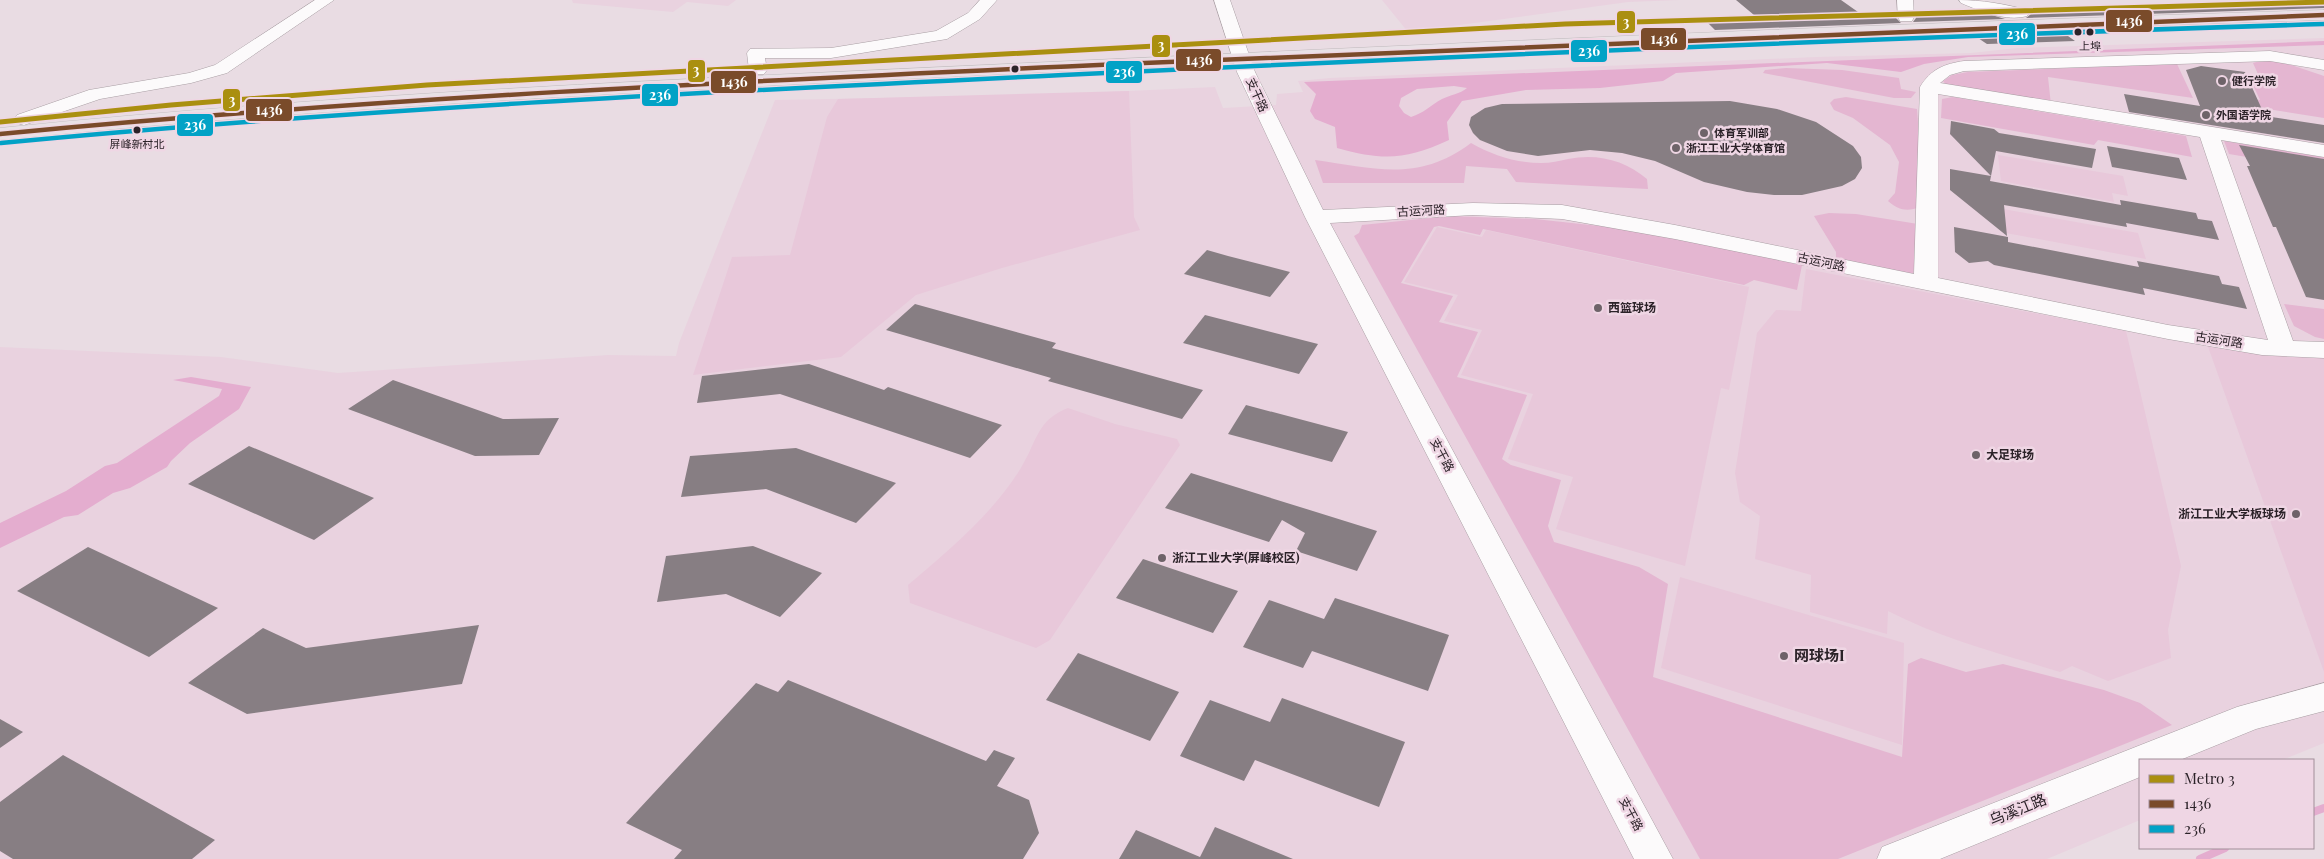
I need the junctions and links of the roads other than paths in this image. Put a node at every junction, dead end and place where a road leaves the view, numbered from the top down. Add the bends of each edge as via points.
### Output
1 (326, 0) edge
2 (989, 0) edge
3 (1222, 0) edge
4 (1967, 0) edge
5 (2324, 6) edge
6 (1905, 8) edge
7 (2021, 13) junction
8 (2324, 14) edge
9 (1241, 52) junction
10 (2324, 66) edge
11 (758, 70) junction
12 (1929, 87) junction
13 (258, 104) junction
14 (24, 120) junction
15 (0, 122) edge
16 (2208, 132) junction
17 (0, 134) edge
18 (2324, 151) edge
19 (1316, 217) junction
20 (1926, 284) junction
21 (2283, 348) junction
22 (2324, 350) edge
23 (2324, 697) edge
24 (2146, 759) edge
25 (2139, 762) edge
26 (1654, 859) edge
27 (1896, 859) edge

1 - 14 street via 221,69 191,78 96,94
2 - 11 street via 974,16 941,35 831,53 756,54
3 - 9 street, 支干路
4 - 7 street via 1986,8
5 - 7 main road
6 - 7 main road
6 - 9 main road
8 - 9 main road
9 - 11 main road
9 - 13 main road
9 - 19 street, 支干路 via 1261,106
10 - 12 street via 2270,56 1964,66 1944,70 1934,77
11 - 13 main road via 512,82
12 - 16 street
12 - 20 street
13 - 14 main road
13 - 17 main road
14 - 15 main road
16 - 18 street
16 - 21 street
19 - 20 street, 古运河路 via 1474,209 1562,212 1666,230
19 - 26 street, 支干路
20 - 21 street, 古运河路 via 2168,332
21 - 22 street, 古运河路
23 - 24 street, 乌溪江路 via 2249,717
25 - 27 street, 乌溪江路

